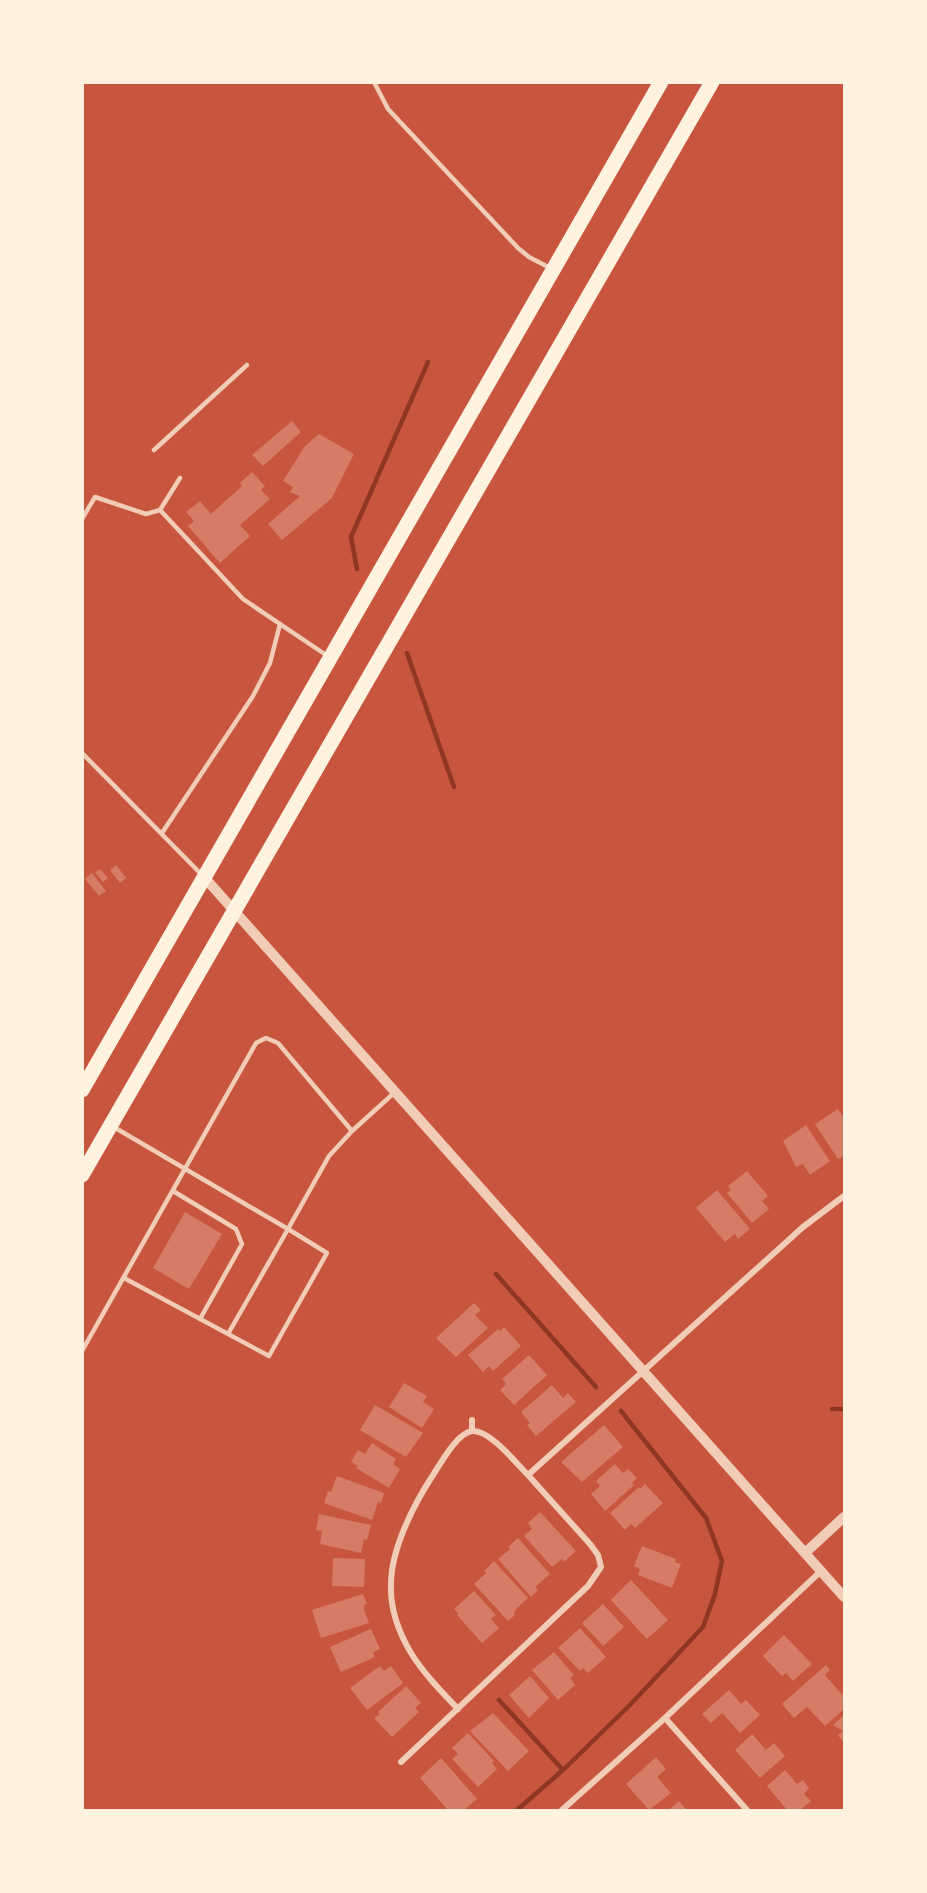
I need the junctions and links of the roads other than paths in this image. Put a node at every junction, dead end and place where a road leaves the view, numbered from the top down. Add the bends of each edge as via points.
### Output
1 (374, 82) edge
2 (661, 82) edge
3 (712, 82) edge
4 (554, 269) junction
5 (247, 365) dead end
6 (154, 450) dead end
7 (180, 478) dead end
8 (160, 510) junction
9 (82, 519) edge
10 (280, 624) junction
11 (331, 658) junction
12 (82, 753) edge
13 (162, 834) junction
14 (205, 878) junction
15 (236, 911) junction
16 (82, 1090) edge
17 (396, 1092) junction
18 (111, 1125) junction
19 (352, 1131) junction
20 (185, 1170) junction
21 (82, 1175) edge
22 (173, 1191) junction
23 (844, 1196) edge
24 (288, 1229) junction
25 (124, 1278) junction
26 (200, 1319) junction
27 (228, 1334) junction
28 (82, 1351) edge
29 (642, 1370) junction
30 (472, 1420) dead end
31 (472, 1431) junction
32 (528, 1475) junction
33 (844, 1517) edge
34 (805, 1553) junction
35 (821, 1571) junction
36 (844, 1598) edge
37 (458, 1709) junction
38 (665, 1718) junction
39 (401, 1762) dead end
40 (562, 1810) edge
41 (747, 1810) edge

1 - 4 lane via 388,108 518,248
2 - 4 main road
3 - 15 main road
4 - 11 main road
5 - 6 lane
7 - 8 lane
8 - 9 lane via 146,514 95,497
8 - 10 lane via 243,598
10 - 11 lane
10 - 13 lane via 270,663 253,696
11 - 14 main road
12 - 13 lane
13 - 14 lane
14 - 15 street
14 - 16 main road
15 - 17 street
15 - 18 main road
17 - 19 lane
17 - 29 street
18 - 20 lane
18 - 21 main road
19 - 20 lane via 278,1043 266,1038 256,1043
19 - 24 lane via 329,1156
20 - 22 lane
20 - 24 lane
22 - 25 lane
22 - 26 lane via 236,1229 242,1244
23 - 29 street via 803,1227
24 - 27 lane
24 - 27 lane via 327,1253 269,1356
25 - 26 lane
25 - 28 lane
26 - 27 lane
29 - 32 street
29 - 34 street
30 - 31 street
31 - 32 street via 492,1438
31 - 37 street via 451,1447 429,1481 396,1551 390,1584 395,1619 411,1653
32 - 37 street via 590,1544 600,1567 588,1586
33 - 34 street
34 - 35 street
35 - 36 street
35 - 38 street
37 - 39 street
38 - 40 street
38 - 41 street

